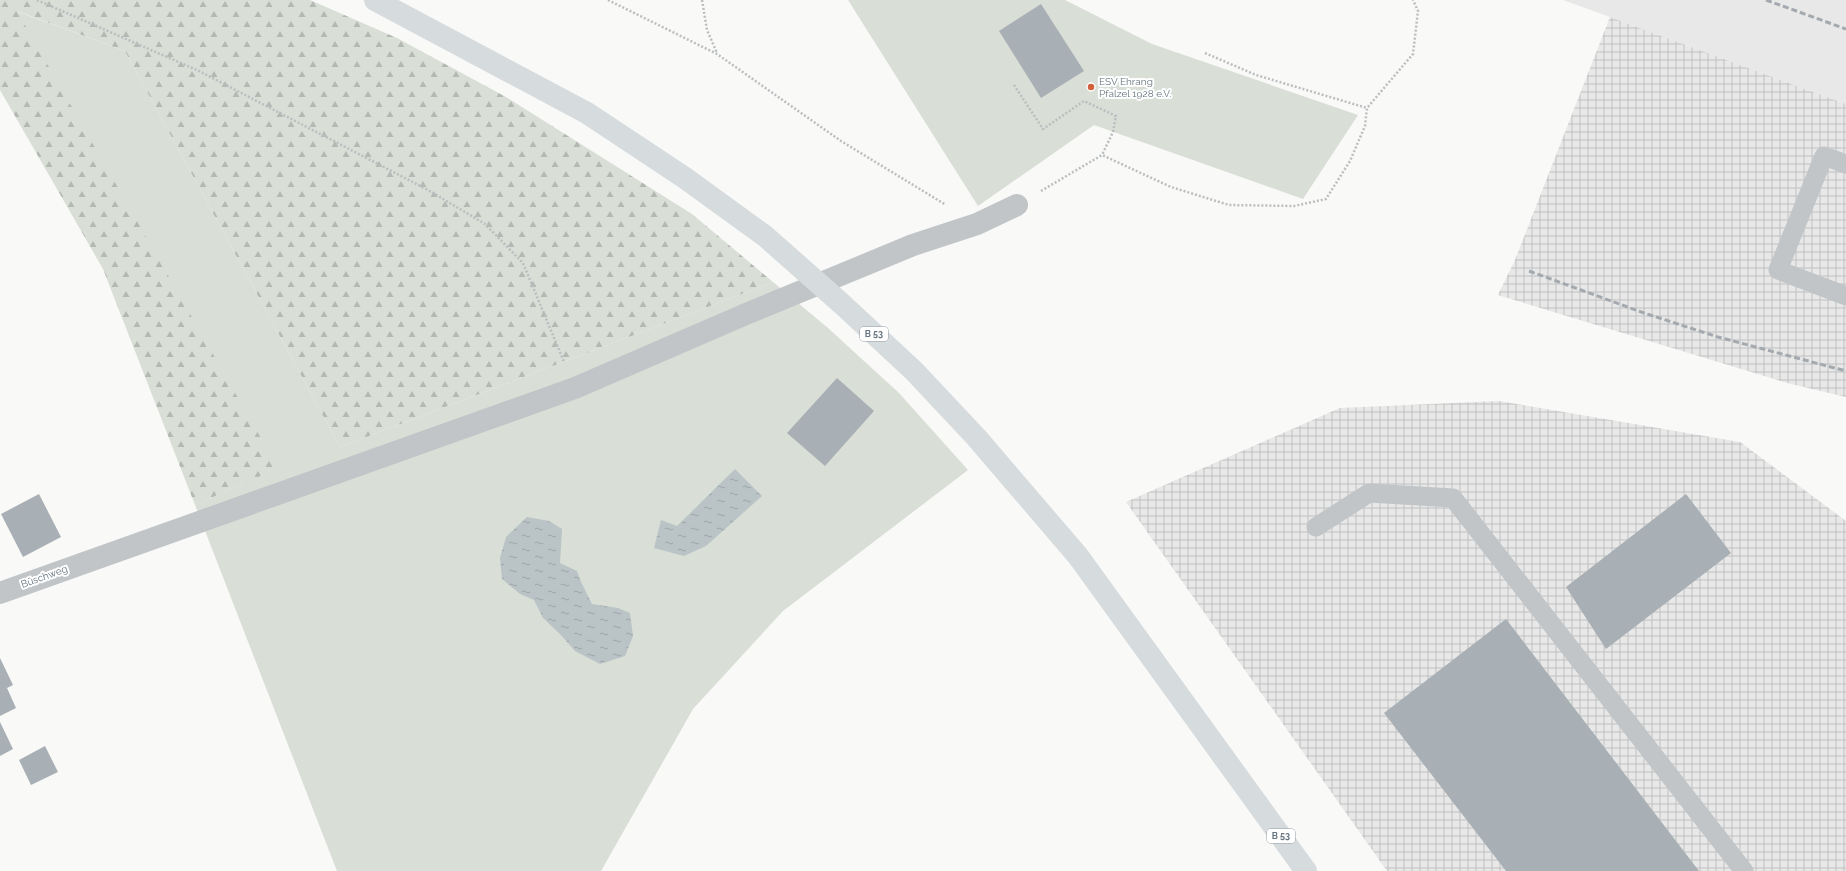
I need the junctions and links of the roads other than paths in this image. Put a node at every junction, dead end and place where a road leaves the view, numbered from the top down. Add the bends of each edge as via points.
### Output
1 (375, 0) edge
2 (1846, 164) edge
3 (1017, 205) road end
4 (1846, 296) edge
5 (1316, 528) dead end
6 (0, 593) edge
7 (1306, 871) edge
8 (1744, 871) edge

1 - 7 main road, B 53 via 587,113 685,178 765,236 909,366 976,438 1078,556
2 - 4 lane via 1824,156 1778,270
3 - 6 street, Büschweg via 977,224 913,245 746,314 575,388
5 - 8 lane via 1369,493 1454,498

